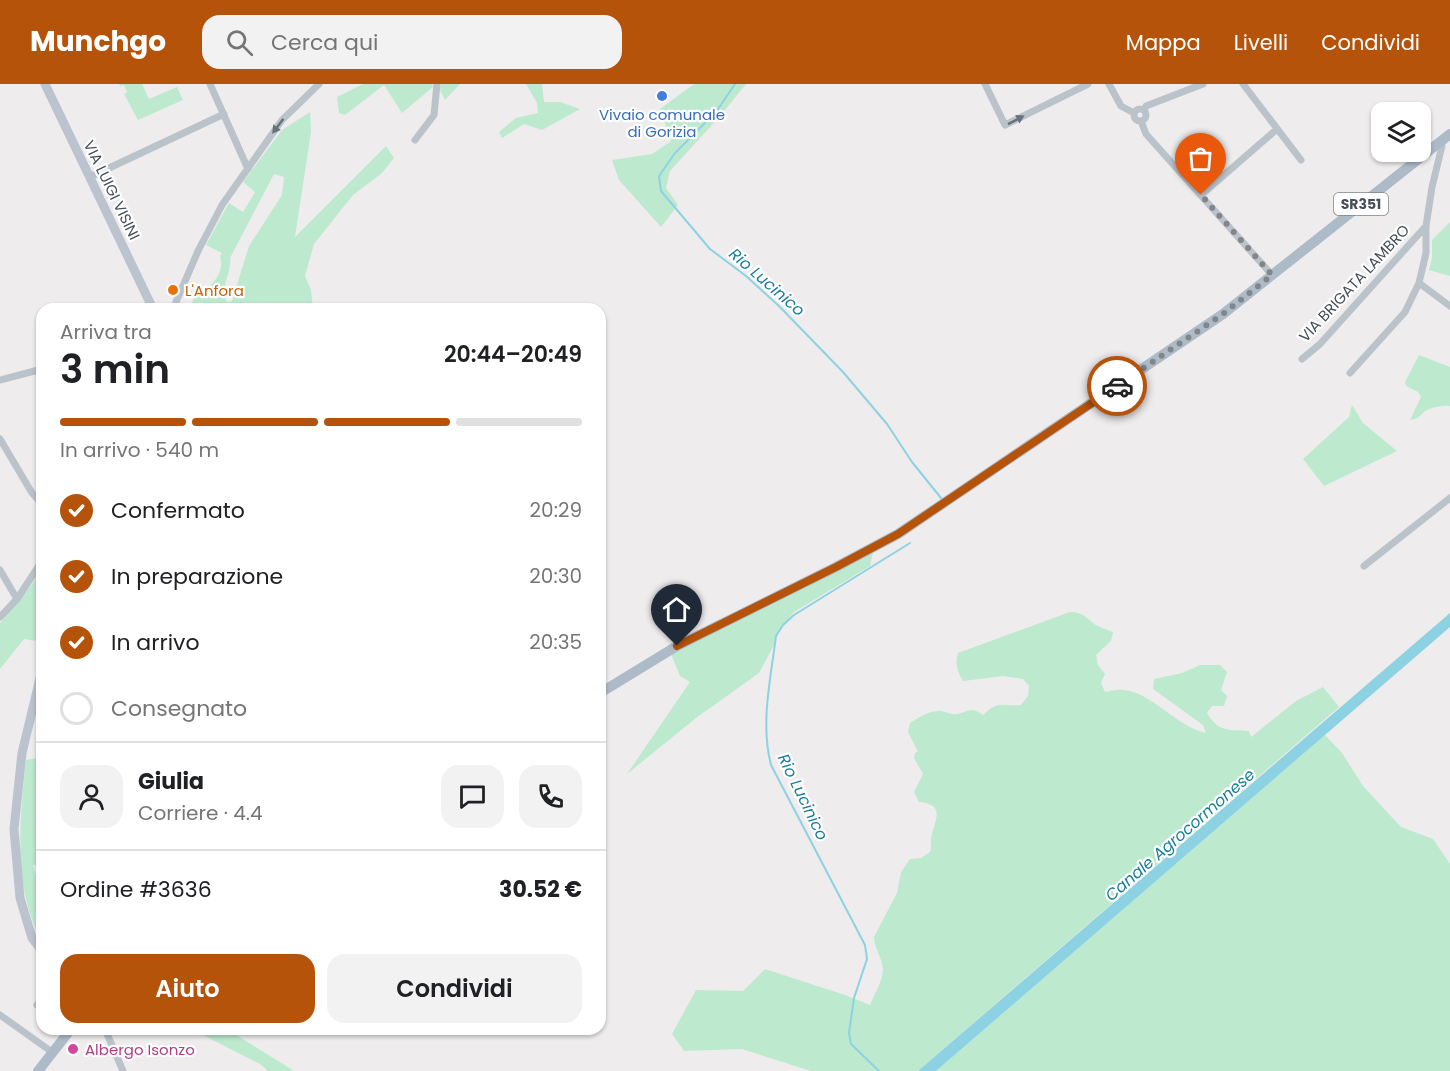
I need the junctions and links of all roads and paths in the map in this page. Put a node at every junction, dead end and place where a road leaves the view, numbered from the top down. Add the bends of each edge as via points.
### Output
1 (45, 84) edge
2 (210, 84) edge
3 (319, 84) edge
4 (437, 84) edge
5 (985, 84) edge
6 (1088, 84) edge
7 (1109, 84) edge
8 (1203, 84) edge
9 (1243, 84) edge
10 (1144, 110) junction
11 (1134, 113) junction
12 (224, 114) junction
13 (1141, 121) junction
14 (1277, 129) junction
15 (1450, 134) edge
16 (415, 140) dead end
17 (1440, 141) junction
18 (1301, 160) dead end
19 (248, 169) junction
20 (90, 177) junction
21 (1201, 195) junction
22 (1426, 226) junction
23 (1272, 275) junction
24 (1419, 283) junction
25 (150, 303) edge
26 (176, 303) edge
27 (1450, 306) edge
28 (1302, 359) dead end
29 (36, 371) edge
30 (1350, 373) dead end
31 (0, 380) edge
32 (0, 439) edge
33 (36, 497) edge
34 (1450, 498) edge
35 (1364, 566) dead end
36 (0, 570) edge
37 (36, 570) edge
38 (17, 599) junction
39 (0, 617) edge
40 (606, 689) edge
41 (36, 695) edge
42 (36, 942) edge
43 (0, 1015) edge
44 (66, 1035) edge
45 (108, 1035) edge
46 (52, 1052) junction
47 (38, 1071) edge
48 (123, 1071) edge

1 - 20 street, VIA LUIGI VISINI
2 - 12 street
3 -> 19 street via 282,120
4 - 16 street via 434,115
5 -> 6 street via 1005,125
7 - 11 street via 1121,106
8 - 10 street
9 - 14 street
10 - 11 street via 1139,108
10 - 13 street via 1146,116
11 - 13 street
12 - 19 street
12 - 20 street
13 - 21 street via 1146,134
14 - 18 street
14 - 21 street
15 - 17 main road, SR351
17 - 22 street, VIA BRIGATA LAMBRO
17 - 23 main road, SR351
19 - 26 street via 217,214
20 - 25 street, VIA LUIGI VISINI
21 - 23 street
22 - 24 street, VIA BRIGATA LAMBRO via 1426,253
22 - 28 street, VIA BRIGATA LAMBRO
23 - 40 main road, SR351 via 1223,314 898,534 677,646
24 - 27 street
24 - 30 street, VIA BRIGATA LAMBRO via 1405,312
29 - 31 street
32 - 33 street
34 - 35 street
36 - 38 street
37 - 38 street
38 - 39 street
41 - 42 street via 22,753 14,829 20,898
43 - 46 street
44 - 46 main road
45 - 48 street
46 - 47 main road

